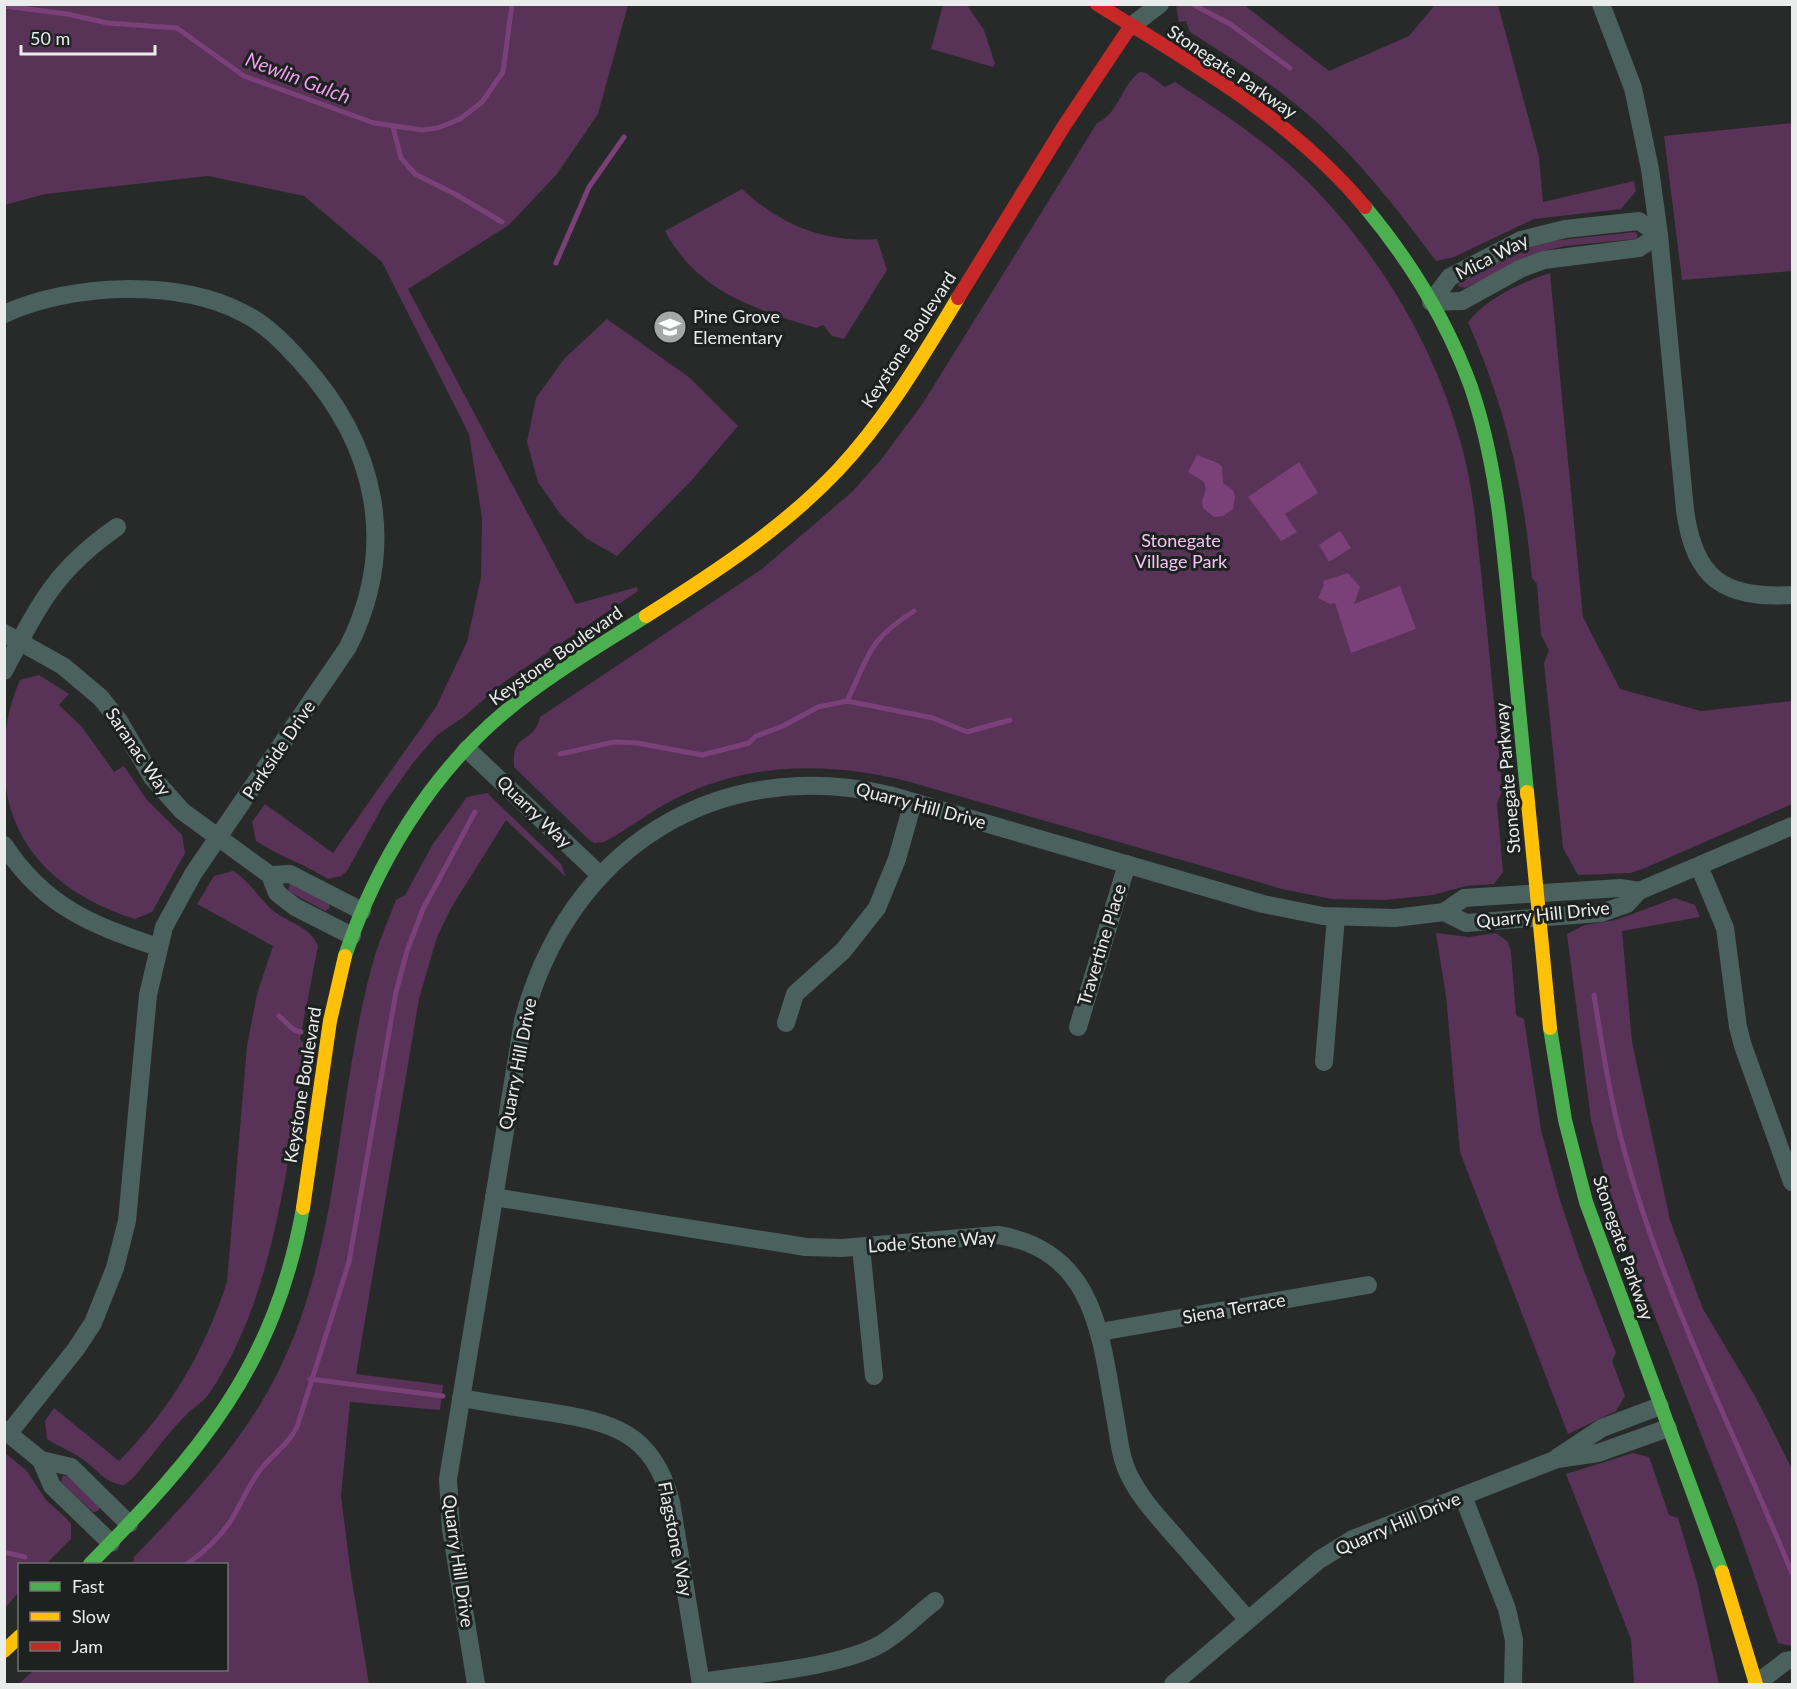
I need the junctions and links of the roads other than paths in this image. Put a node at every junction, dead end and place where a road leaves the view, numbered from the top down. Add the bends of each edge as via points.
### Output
1 (1097, 4) edge
2 (1135, 4) edge
3 (1160, 4) edge
4 (1601, 4) edge
5 (1130, 27) junction
6 (1659, 235) junction
7 (1431, 302) junction
8 (4, 314) edge
9 (117, 527) dead end
10 (1792, 595) edge
11 (12, 637) edge
12 (4, 671) edge
13 (467, 749) junction
14 (913, 802) junction
15 (1792, 826) edge
16 (218, 839) junction
17 (4, 845) edge
18 (1127, 864) junction
19 (1700, 866) junction
20 (270, 875) junction
21 (600, 875) junction
22 (1536, 891) junction
23 (1639, 891) junction
24 (362, 911) junction
25 (1444, 912) junction
26 (1336, 917) junction
27 (1538, 917) junction
28 (352, 936) junction
29 (158, 947) junction
30 (786, 1023) dead end
31 (1078, 1027) dead end
32 (1324, 1062) dead end
33 (1792, 1182) edge
34 (494, 1197) junction
35 (861, 1247) junction
36 (1368, 1285) dead end
37 (1100, 1332) junction
38 (874, 1376) dead end
39 (461, 1398) junction
40 (1660, 1406) junction
41 (1668, 1428) junction
42 (7, 1432) edge
43 (1557, 1458) junction
44 (41, 1460) junction
45 (1463, 1496) junction
46 (129, 1524) junction
47 (111, 1543) junction
48 (91, 1563) edge
49 (935, 1601) dead end
50 (1248, 1620) junction
51 (18, 1638) edge
52 (4, 1651) edge
53 (1792, 1660) edge
54 (701, 1683) edge
55 (476, 1684) edge
56 (1173, 1684) edge
57 (1513, 1684) edge
58 (1756, 1684) edge
59 (1774, 1684) edge

1 - 5 street, Stonegate Parkway
2 - 5 street
3 - 5 street
4 - 6 street via 1639,112
5 - 7 street, Stonegate Parkway via 1263,111 1313,151 1386,233
5 - 13 street, Keystone Boulevard via 898,394 837,471 787,518 524,698
6 - 7 street, Mica Way via 1639,248 1544,260 1462,301
6 - 7 street, Mica Way via 1639,221 1533,236 1450,277
6 - 10 street via 1684,510 1694,554 1714,580 1736,591 1763,597
7 - 22 street, Stonegate Parkway via 1474,397 1499,499
8 - 16 street, Parkside Drive via 51,299 119,290 159,290 229,306 263,325 296,356 327,393 358,445 370,485 375,531 374,569 366,607 336,668
9 - 11 street via 88,548 56,580
11 - 12 street
11 - 16 street, Saranac Way via 63,666 101,698 172,802
13 - 21 street, Quarry Way
13 - 24 street, Keystone Boulevard via 414,815
14 - 18 street, Quarry Hill Drive
14 - 21 street, Quarry Hill Drive via 839,786 794,785 758,790 675,819
14 - 30 street via 897,859 877,908 843,951 795,994
15 - 19 street, Quarry Hill Drive
16 - 20 street, Saranac Way
16 - 29 street, Parkside Drive via 177,900
17 - 29 street via 39,888 65,909 98,926
18 - 26 street, Quarry Hill Drive via 1293,912
18 - 31 street, Travertine Place
19 - 23 street, Quarry Hill Drive
19 - 33 street via 1725,928 1743,1046
20 - 24 street, Saranac Way via 290,874
20 - 28 street, Saranac Way via 277,893 295,907
21 - 34 street, Quarry Hill Drive via 561,925 533,983 523,1021
22 - 23 street, Quarry Hill Drive
22 - 25 street, Quarry Hill Drive via 1464,898
22 - 27 street, Stonegate Parkway
23 - 27 street, Quarry Hill Drive via 1627,904 1601,913
24 - 28 street, Keystone Boulevard
25 - 26 street, Quarry Hill Drive via 1395,918
25 - 27 street, Quarry Hill Drive via 1466,922
26 - 32 street
27 - 40 street, Stonegate Parkway via 1551,1042 1565,1120 1586,1202
28 - 46 street, Keystone Boulevard via 331,1014 294,1251 277,1310 247,1378 225,1414 195,1455
29 - 42 street, Parkside Drive via 148,995 127,1221 116,1268 97,1314 76,1349
34 - 35 street, Lode Stone Way via 806,1247
34 - 39 street, Quarry Hill Drive
35 - 37 street, Lode Stone Way via 977,1235 998,1235 1029,1243 1053,1257 1075,1278 1090,1302
35 - 38 street
36 - 37 street, Siena Terrace
37 - 50 street, Lode Stone Way via 1121,1451 1130,1476 1148,1506
39 - 54 street, Flagstone Way via 599,1421 627,1433 649,1453 671,1502
39 - 55 street, Quarry Hill Drive via 448,1479 449,1512
40 - 41 street, Stonegate Parkway
40 - 43 street, Quarry Hill Drive via 1602,1428
41 - 43 street, Quarry Hill Drive via 1598,1453
41 - 58 street, Stonegate Parkway via 1726,1583
42 - 44 street, Parkside Drive
43 - 45 street, Quarry Hill Drive
44 - 46 street, Parkside Drive via 70,1467
44 - 47 street, Parkside Drive via 52,1486
45 - 50 street, Quarry Hill Drive via 1336,1548
45 - 57 street via 1507,1609 1514,1640
46 - 47 street, Keystone Boulevard
47 - 48 street, Keystone Boulevard
49 - 54 street via 882,1643 862,1653
50 - 56 street, Quarry Hill Drive
51 - 52 street
53 - 58 street
58 - 59 street

